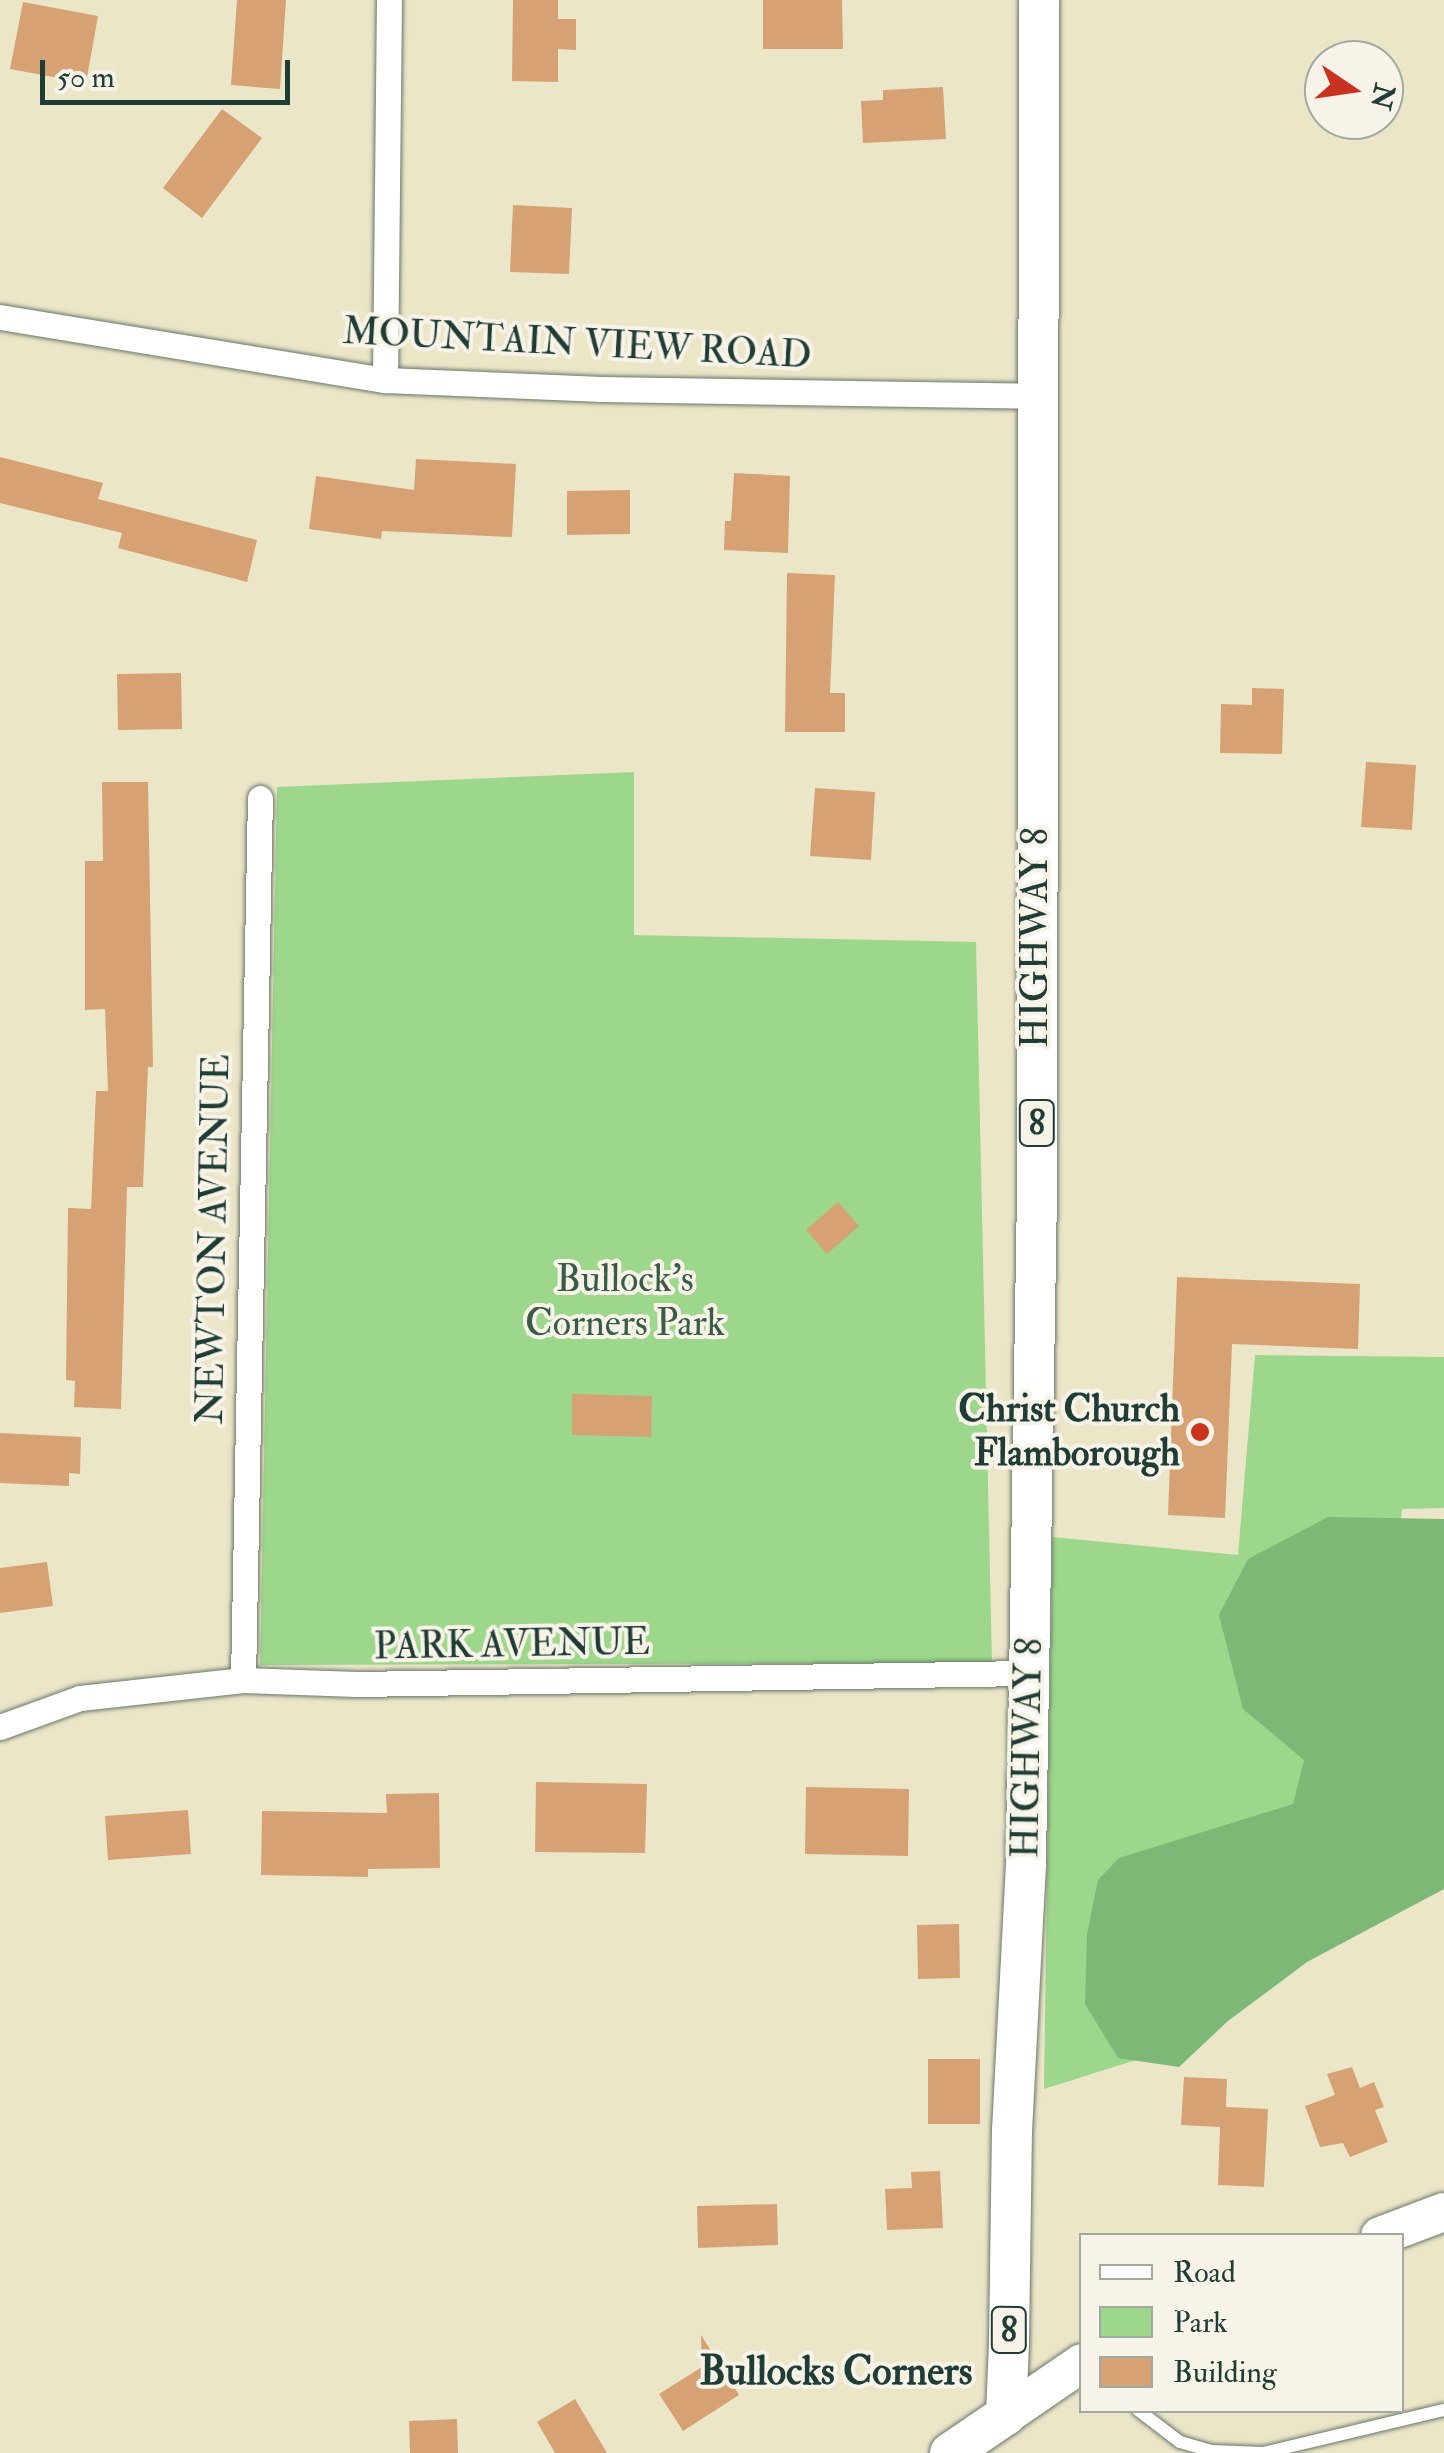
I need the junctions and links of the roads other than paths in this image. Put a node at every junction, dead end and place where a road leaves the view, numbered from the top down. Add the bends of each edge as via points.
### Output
1 (389, 0) edge
2 (1038, 0) edge
3 (0, 316) edge
4 (385, 380) junction
5 (1035, 396) junction
6 (260, 798) dead end
7 (1030, 1673) junction
8 (244, 1680) junction
9 (0, 1726) edge
10 (1444, 2212) edge
11 (1388, 2233) edge
12 (1079, 2365) edge
13 (1444, 2410) edge
14 (1142, 2413) edge
15 (1006, 2415) junction
16 (950, 2453) edge

1 - 4 street
2 - 5 main road, HIGHWAY 8 / 8
3 - 4 street, MOUNTAIN VIEW ROAD
4 - 5 street, MOUNTAIN VIEW ROAD
5 - 7 main road, HIGHWAY 8 / 8 via 1037,1194
6 - 8 street, NEWTON AVENUE
7 - 8 street, PARK AVENUE
7 - 15 main road, HIGHWAY 8 / 8
8 - 9 street, PARK AVENUE via 80,1698
10 - 11 main road
12 - 15 main road
13 - 14 lane via 1263,2452 1211,2451 1180,2442
15 - 16 main road, 8

